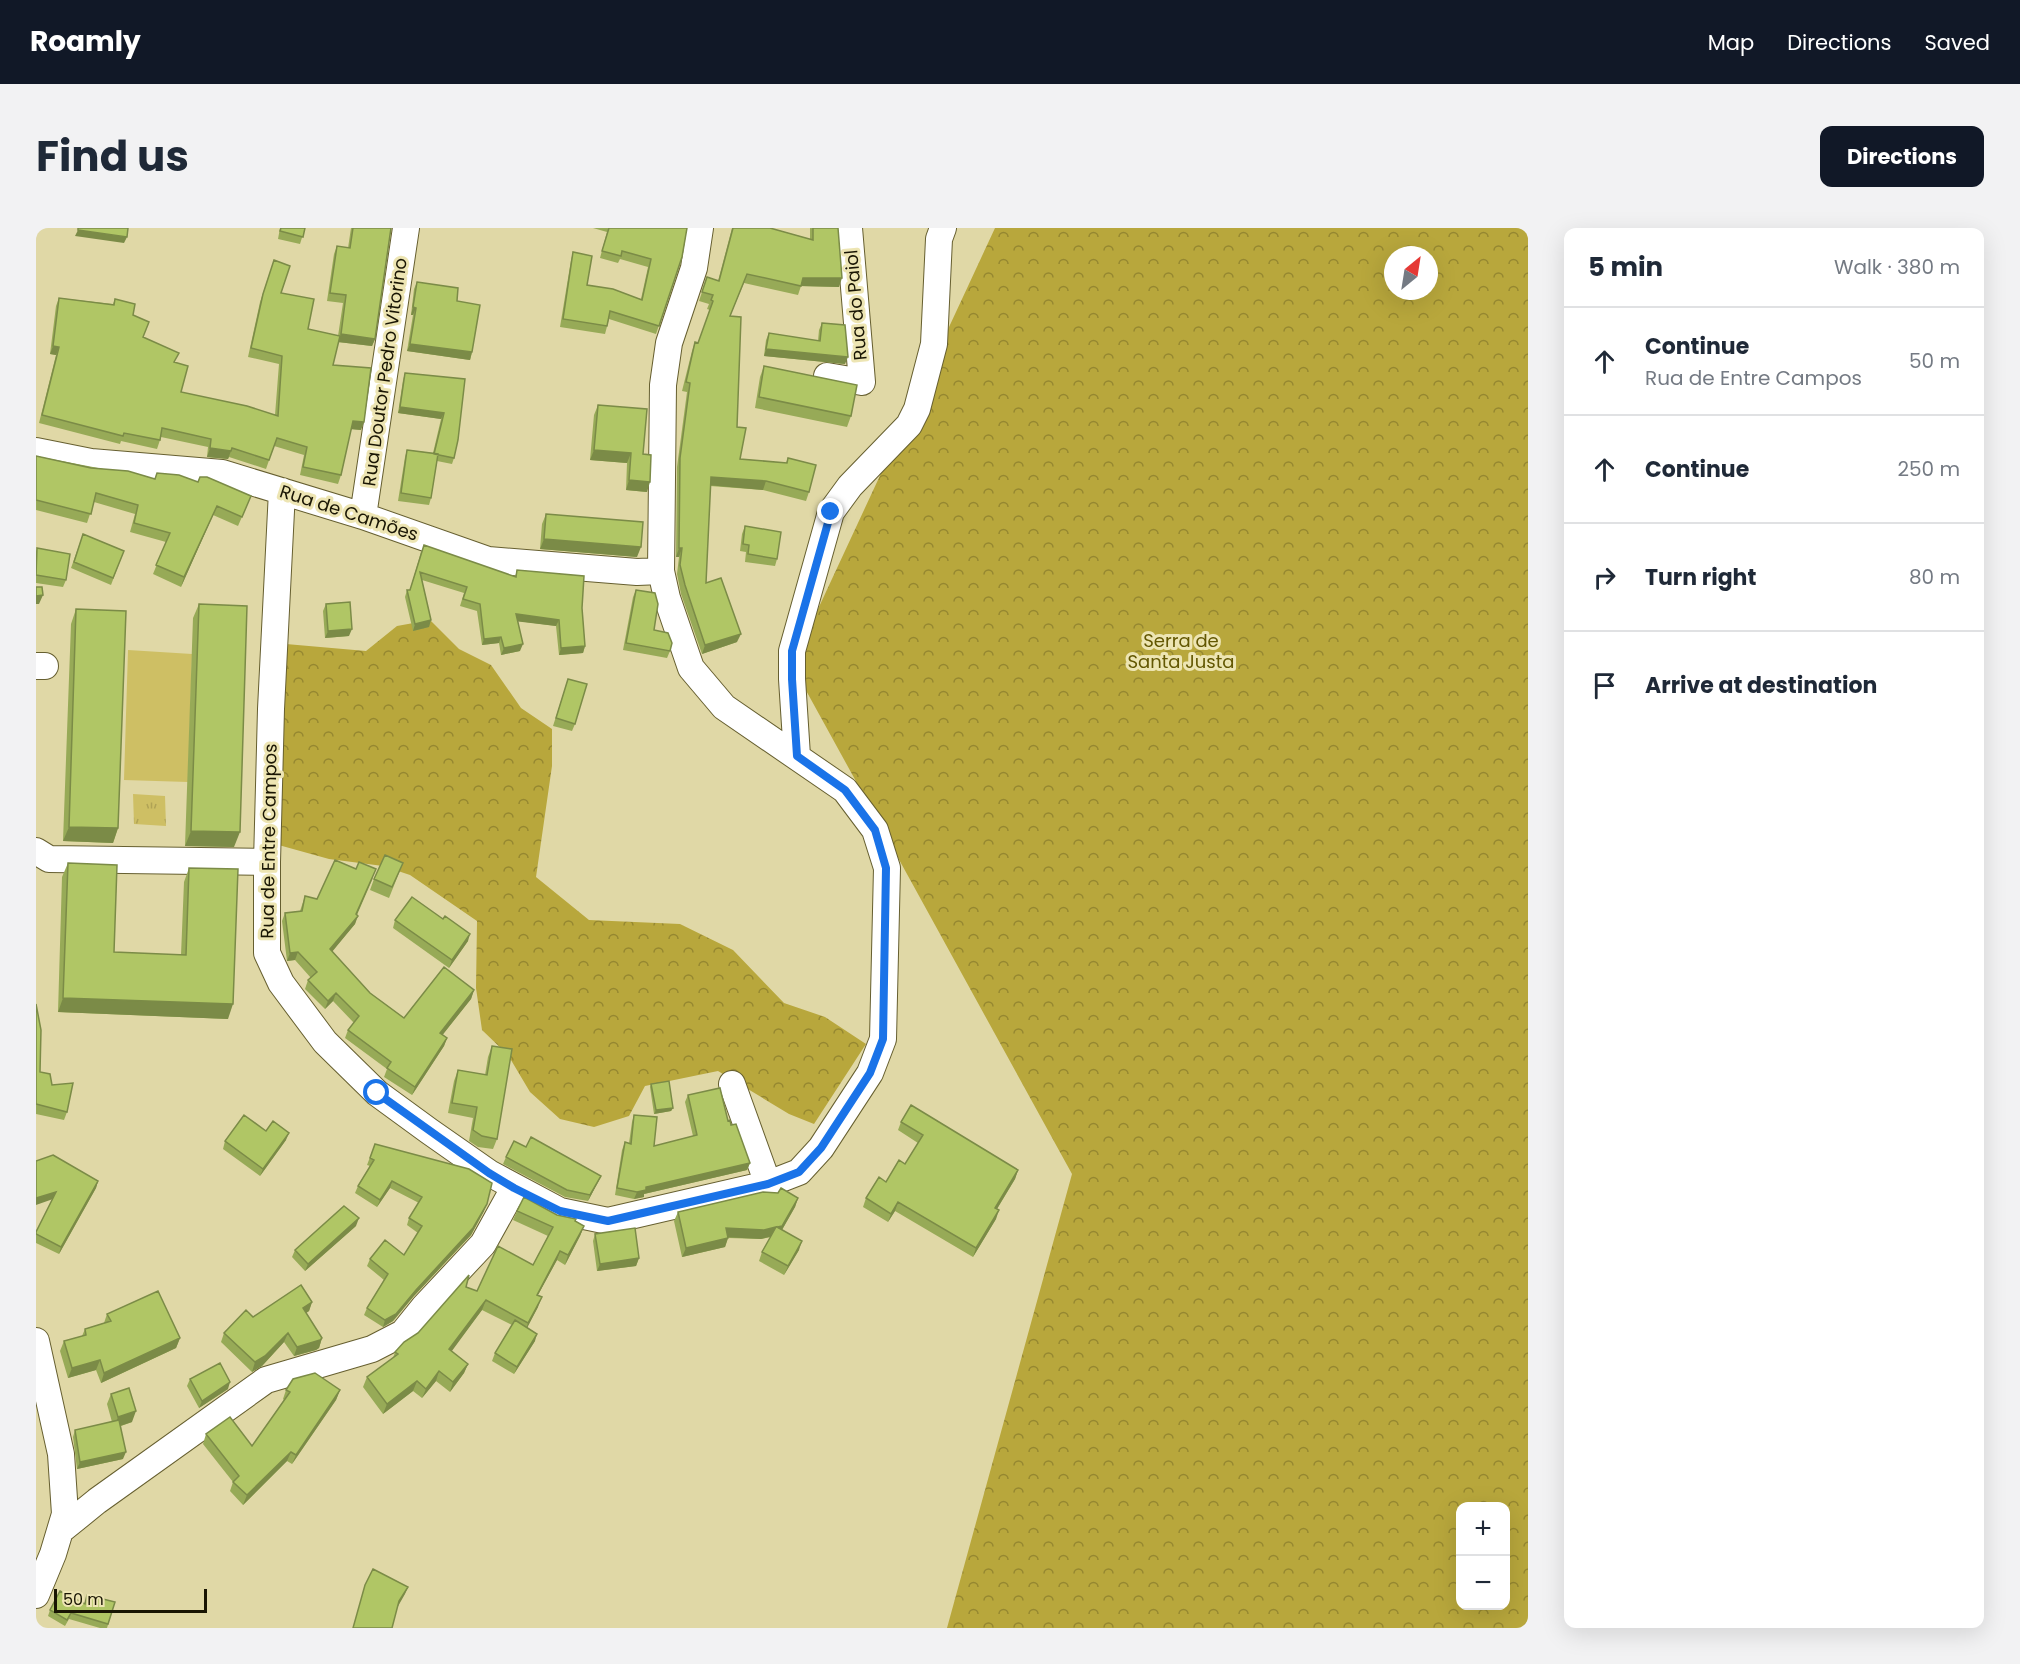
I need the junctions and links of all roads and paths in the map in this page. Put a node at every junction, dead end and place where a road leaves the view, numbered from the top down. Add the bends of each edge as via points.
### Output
1 (406, 228) edge
2 (700, 228) edge
3 (849, 228) edge
4 (943, 228) edge
5 (827, 376) edge
6 (36, 451) edge
7 (282, 491) junction
8 (363, 516) junction
9 (661, 571) junction
10 (797, 756) junction
11 (36, 851) edge
12 (267, 861) junction
13 (732, 1084) dead end
14 (768, 1184) junction
15 (514, 1188) junction
16 (37, 1348) edge
17 (60, 1531) junction
18 (36, 1595) edge

1 - 8 street, Rua Doutor Pedro Vitorino
2 - 9 street, Rua de Entre Campos via 694,268 669,343 663,385
3 - 5 street, Rua do Paiol via 862,382
4 - 10 street via 939,239 934,344 917,409 909,425 850,486 831,512 792,651
6 - 7 street, Rua de Camões via 91,462 222,473
7 - 8 street, Rua de Camões
7 - 12 street, Rua de Entre Campos
8 - 9 street, Rua de Camões via 488,560
9 - 10 street, Rua de Entre Campos via 691,668 724,707
10 - 14 street, Rua de Entre Campos via 845,790 875,830 884,858 883,1039 870,1073 821,1148 799,1172
11 - 12 street via 49,859
12 - 15 street, Rua de Entre Campos via 267,953 280,983 325,1042 377,1093
13 - 14 street
14 - 15 street, Rua de Entre Campos via 608,1221 560,1211
15 - 17 street via 483,1244 403,1334 372,1349 266,1380
16 - 17 street via 61,1454 65,1514
17 - 18 street

